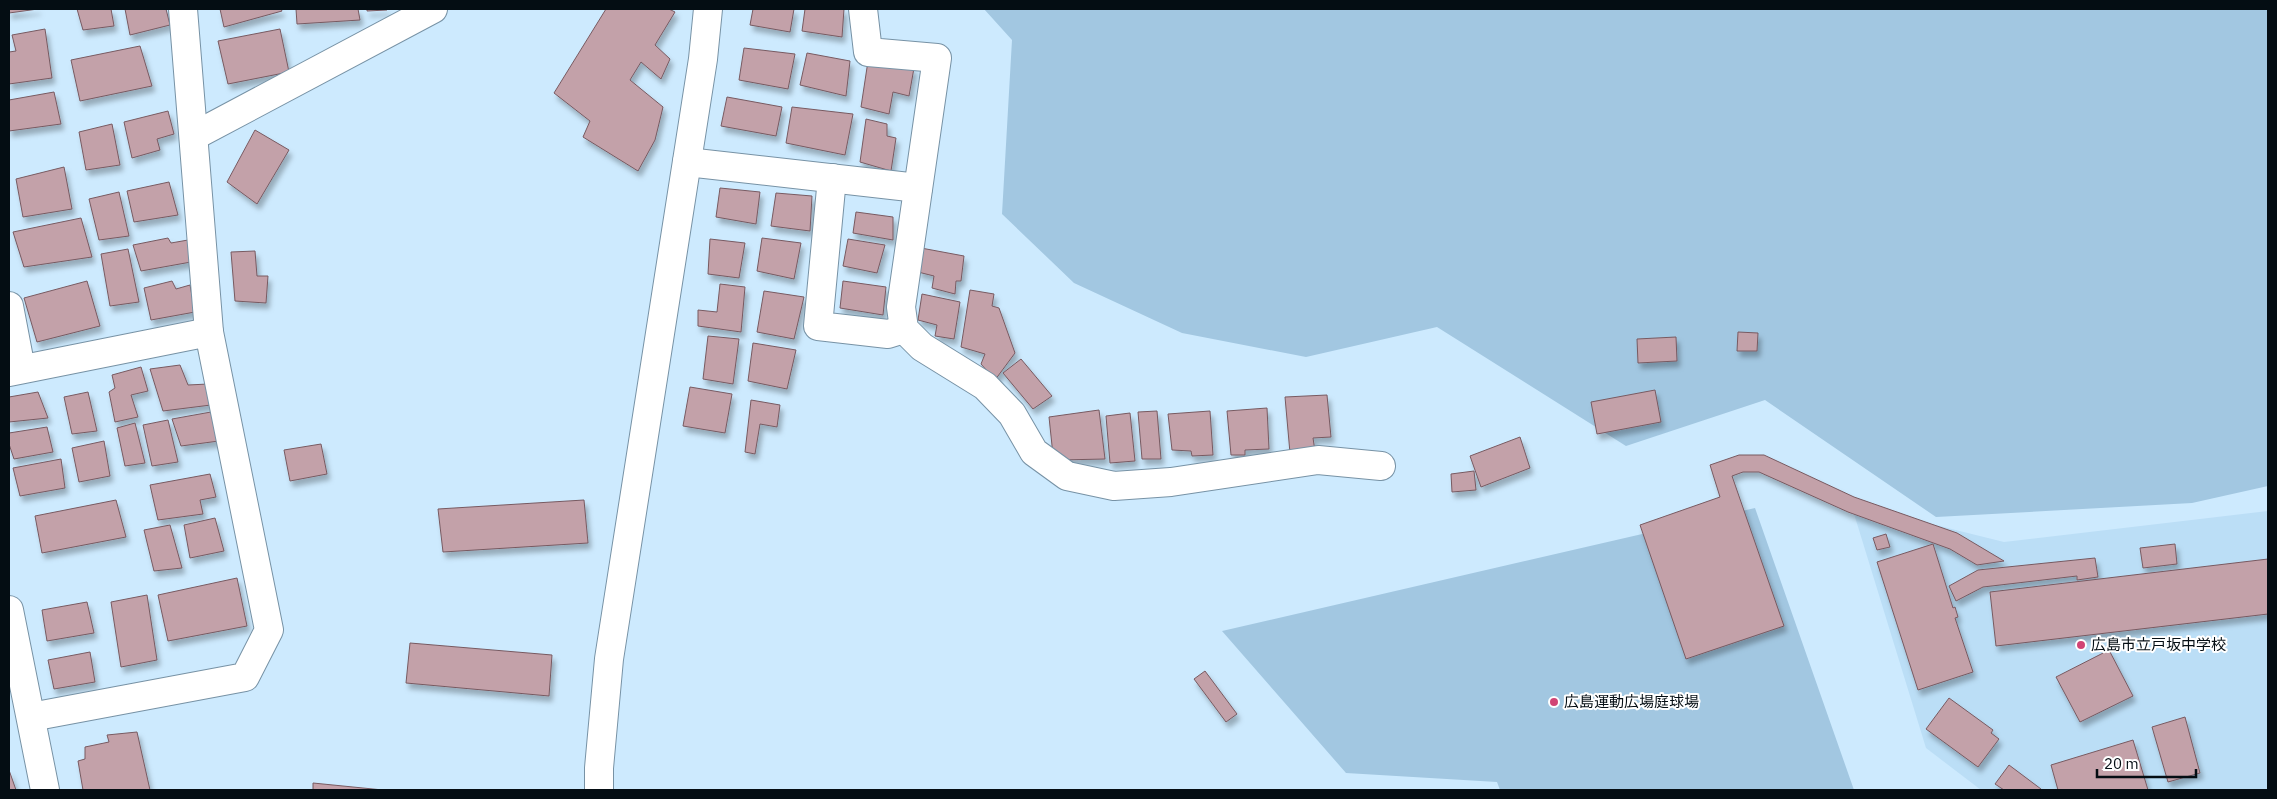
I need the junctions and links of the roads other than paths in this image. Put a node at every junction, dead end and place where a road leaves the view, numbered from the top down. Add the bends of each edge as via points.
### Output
1 (183, 9) edge
2 (433, 9) edge
3 (708, 9) edge
4 (863, 9) edge
5 (194, 136) junction
6 (687, 162) junction
7 (832, 178) junction
8 (918, 188) junction
9 (9, 306) edge
10 (904, 329) junction
11 (208, 332) junction
12 (15, 371) edge
13 (1381, 466) dead end
14 (9, 610) edge
15 (31, 717) junction
16 (44, 790) edge
17 (598, 790) edge

1 - 5 street
2 - 5 street
3 - 6 street
4 - 8 street via 868,52 938,58
5 - 11 street
6 - 7 street
6 - 17 street via 609,659
7 - 8 street
7 - 10 street via 818,326 888,334
8 - 10 street via 901,307
9 - 12 street
10 - 13 street via 922,347 985,386 1012,414 1034,452 1067,476 1114,486 1171,482 1318,460
11 - 12 street
11 - 15 street via 269,630 246,676
14 - 15 street
15 - 16 street

